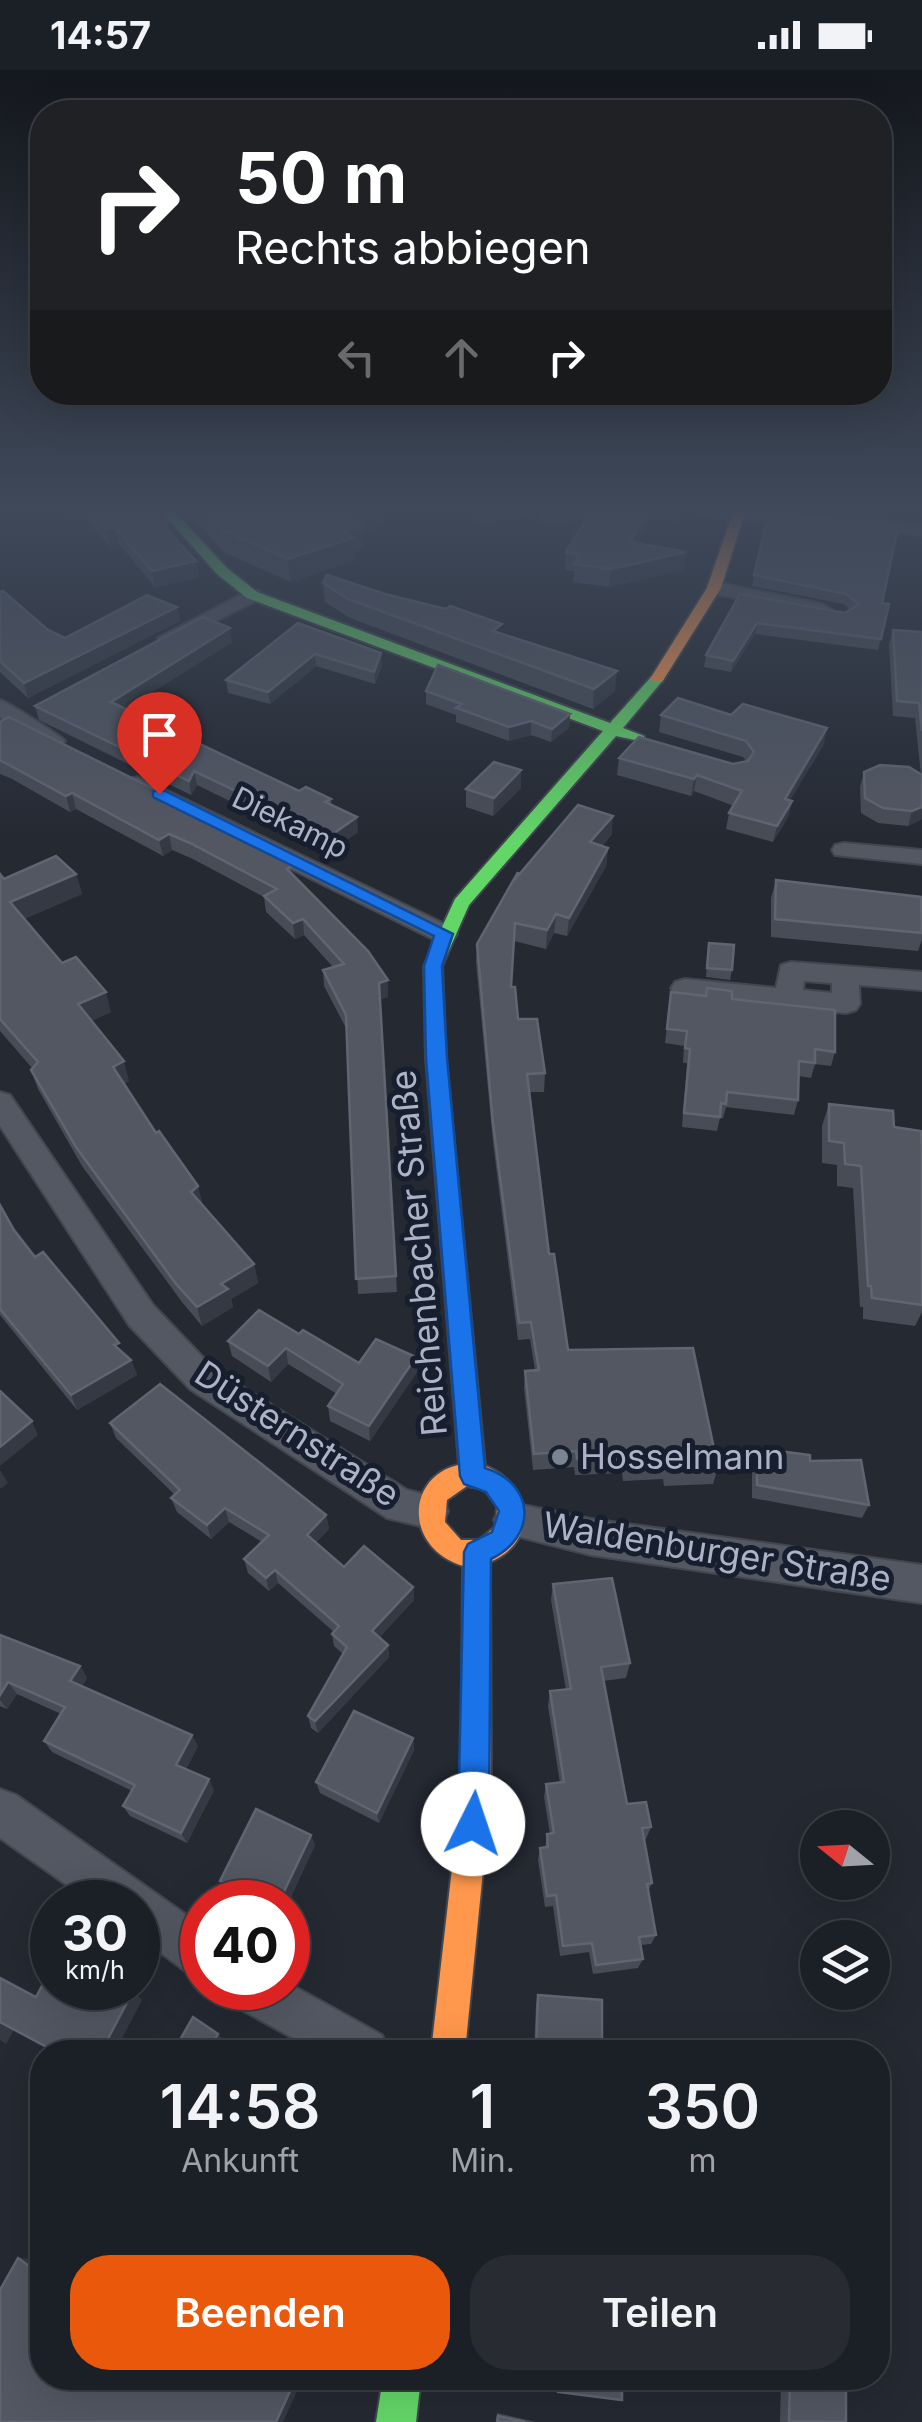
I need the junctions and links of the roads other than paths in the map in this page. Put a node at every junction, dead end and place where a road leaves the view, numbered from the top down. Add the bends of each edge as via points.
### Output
1 (199, 622) edge
2 (325, 622) edge
3 (693, 622) edge
4 (148, 648) edge
5 (11, 715) edge
6 (614, 728) junction
7 (664, 747) edge
8 (74, 751) edge
9 (108, 768) edge
10 (844, 850) dead end
11 (922, 857) edge
12 (461, 903) junction
13 (394, 910) junction
14 (444, 934) junction
15 (922, 980) edge
16 (685, 988) dead end
17 (0, 1102) edge
18 (473, 1476) junction
19 (429, 1510) junction
20 (512, 1520) junction
21 (478, 1552) junction
22 (922, 1584) edge
23 (0, 1811) edge
24 (99, 1880) edge
25 (290, 2010) edge
26 (343, 2040) edge
27 (449, 2040) edge
28 (400, 2390) edge
29 (396, 2422) edge

1 - 4 street
2 - 6 street
3 - 6 street, Reichenbacher Straße via 661,674
5 - 8 street
6 - 7 street
6 - 12 street, Reichenbacher Straße
9 - 13 street, Diekamp
10 - 11 street
12 - 13 street
12 - 14 street, Reichenbacher Straße
13 - 14 street, Diekamp
14 - 18 street, Reichenbacher Straße via 433,966 436,1058
15 - 16 street via 845,976 846,1004
17 - 19 street, Düsternstraße via 141,1314 202,1379 400,1506
18 - 19 street via 443,1486
18 - 20 street via 503,1490
19 - 21 street via 442,1542
20 - 21 street via 502,1540
20 - 22 street, Waldenburger Straße
21 - 27 street via 476,1790
23 - 24 street
25 - 26 street
28 - 29 street

